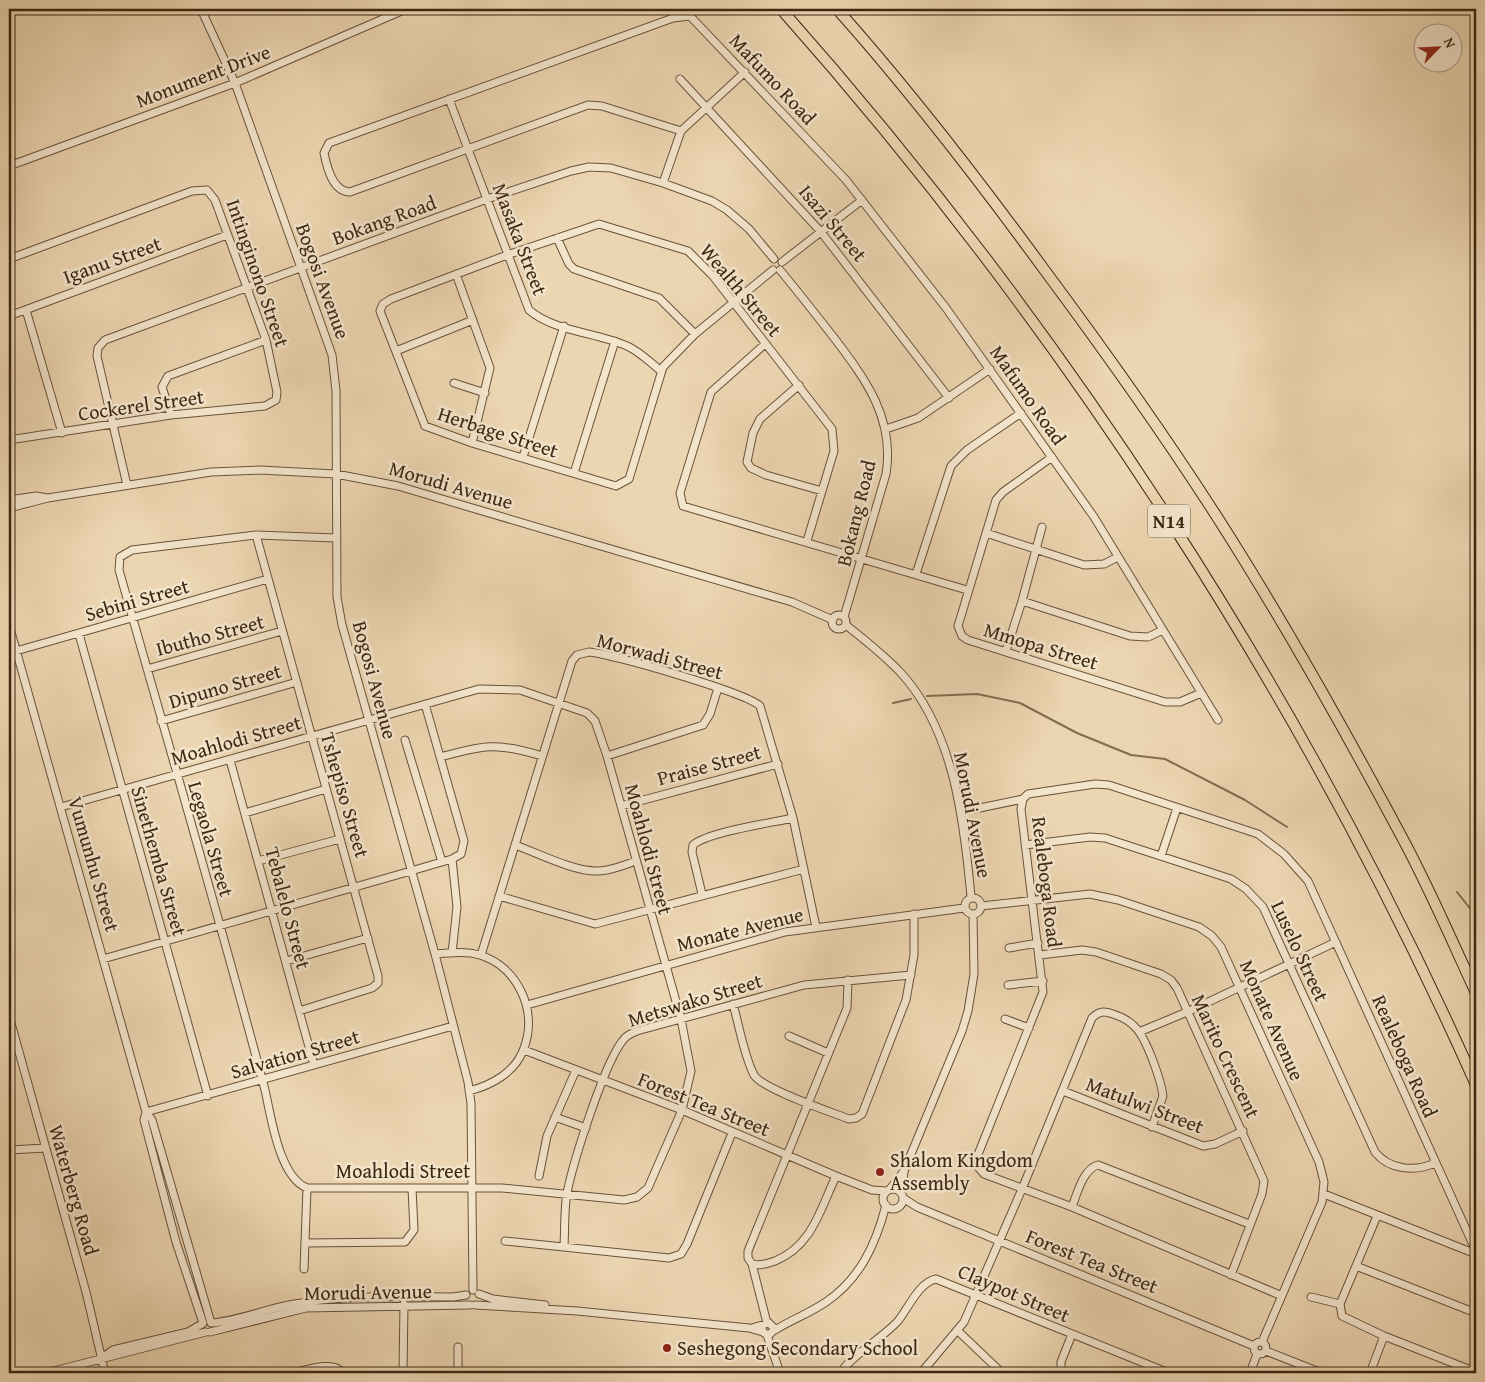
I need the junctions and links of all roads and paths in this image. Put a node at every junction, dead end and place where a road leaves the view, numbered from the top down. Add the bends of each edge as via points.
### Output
1 (201, 9) edge
2 (406, 9) edge
3 (781, 9) edge
4 (836, 9) edge
5 (745, 72) junction
6 (680, 79) dead end
7 (235, 83) junction
8 (449, 99) junction
9 (707, 107) junction
10 (681, 131) junction
11 (468, 148) junction
12 (9, 166) edge
13 (664, 183) junction
14 (487, 199) junction
15 (862, 200) junction
16 (821, 232) junction
17 (227, 235) junction
18 (557, 238) junction
19 (507, 255) junction
20 (9, 259) edge
21 (774, 259) junction
22 (782, 262) junction
23 (301, 267) junction
24 (777, 270) junction
25 (456, 274) junction
26 (246, 287) junction
27 (734, 303) junction
28 (26, 310) junction
29 (9, 316) edge
30 (382, 317) joint
31 (473, 320) junction
32 (564, 326) junction
33 (695, 334) junction
34 (266, 340) junction
35 (615, 341) junction
36 (765, 344) junction
37 (396, 351) junction
38 (990, 369) junction
39 (661, 371) junction
40 (454, 382) dead end
41 (799, 385) junction
42 (486, 393) junction
43 (950, 398) junction
44 (276, 400) joint
45 (1021, 413) junction
46 (171, 415) junction
47 (114, 426) junction
48 (886, 429) junction
49 (62, 432) junction
50 (9, 440) edge
51 (472, 443) junction
52 (523, 457) junction
53 (1052, 457) junction
54 (574, 473) junction
55 (336, 474) junction
56 (127, 485) junction
57 (822, 492) junction
58 (48, 498) junction
59 (9, 500) edge
60 (9, 508) edge
61 (1042, 527) dead end
62 (986, 533) junction
63 (256, 534) junction
64 (336, 538) junction
65 (807, 541) junction
66 (1035, 548) junction
67 (1118, 557) junction
68 (863, 558) junction
69 (916, 574) junction
70 (268, 579) junction
71 (967, 590) junction
72 (1022, 601) junction
73 (132, 617) junction
74 (844, 617) junction
75 (833, 620) junction
76 (9, 625) edge
77 (846, 625) junction
78 (1163, 630) junction
79 (282, 632) junction
80 (78, 634) junction
81 (16, 651) junction
82 (1006, 651) junction
83 (147, 669) junction
84 (297, 682) junction
85 (718, 688) junction
86 (1201, 693) junction
87 (558, 702) junction
88 (425, 704) junction
89 (368, 720) junction
90 (1218, 720) dead end
91 (161, 721) junction
92 (312, 736) junction
93 (405, 740) dead end
94 (542, 756) junction
95 (607, 756) junction
96 (440, 757) junction
97 (230, 760) junction
98 (778, 764) junction
99 (176, 774) junction
100 (326, 789) junction
101 (122, 790) junction
102 (1023, 799) junction
103 (621, 806) junction
104 (61, 807) junction
105 (1176, 808) junction
106 (976, 809) dead end
107 (245, 813) junction
108 (793, 818) junction
109 (340, 839) junction
110 (515, 845) junction
111 (1025, 845) junction
112 (1161, 856) junction
113 (452, 859) junction
114 (258, 861) junction
115 (636, 861) junction
116 (442, 862) junction
117 (804, 870) junction
118 (411, 872) junction
119 (354, 888) junction
120 (702, 894) junction
121 (499, 896) junction
122 (971, 897) junction
123 (1032, 899) junction
124 (981, 906) junction
125 (964, 908) junction
126 (649, 910) junction
127 (272, 911) junction
128 (914, 914) junction
129 (973, 914) junction
130 (219, 926) junction
131 (816, 926) junction
132 (368, 938) junction
133 (165, 941) junction
134 (1336, 942) junction
135 (1038, 943) junction
136 (1009, 948) dead end
137 (452, 953) junction
138 (435, 954) junction
139 (1040, 955) junction
140 (481, 956) junction
141 (103, 959) junction
142 (286, 961) junction
143 (1289, 963) junction
144 (665, 965) junction
145 (911, 975) junction
146 (848, 980) junction
147 (1042, 981) junction
148 (1008, 985) dead end
149 (1239, 987) junction
150 (1476, 993) edge
151 (733, 1004) junction
152 (528, 1005) junction
153 (299, 1011) junction
154 (1188, 1012) junction
155 (9, 1016) edge
156 (681, 1019) junction
157 (1005, 1019) dead end
158 (453, 1026) junction
159 (1030, 1028) junction
160 (1139, 1032) junction
161 (789, 1036) dead end
162 (524, 1050) junction
163 (828, 1053) junction
164 (314, 1065) junction
165 (576, 1070) junction
166 (262, 1080) junction
167 (604, 1081) junction
168 (1476, 1085) edge
169 (469, 1091) junction
170 (1063, 1091) junction
171 (208, 1096) junction
172 (807, 1102) junction
173 (682, 1110) junction
174 (146, 1112) junction
175 (555, 1117) junction
176 (1152, 1127) junction
177 (586, 1128) junction
178 (1243, 1132) junction
179 (732, 1133) junction
180 (46, 1148) junction
181 (9, 1150) edge
182 (786, 1156) junction
183 (1435, 1164) junction
184 (904, 1171) junction
185 (539, 1176) dead end
186 (836, 1176) junction
187 (473, 1187) junction
188 (307, 1188) junction
189 (412, 1188) junction
190 (1022, 1189) junction
191 (567, 1194) junction
192 (1324, 1194) junction
193 (886, 1196) junction
194 (902, 1199) junction
195 (1072, 1207) junction
196 (893, 1208) junction
197 (1377, 1216) junction
198 (882, 1223) junction
199 (1249, 1224) junction
200 (505, 1241) dead end
201 (1000, 1241) junction
202 (305, 1243) junction
203 (564, 1246) junction
204 (1476, 1253) edge
205 (750, 1261) junction
206 (1356, 1266) junction
207 (304, 1269) dead end
208 (1231, 1274) junction
209 (476, 1292) junction
210 (977, 1294) junction
211 (466, 1295) junction
212 (1282, 1296) junction
213 (404, 1298) junction
214 (1311, 1298) dead end
215 (1340, 1304) junction
216 (473, 1305) junction
217 (404, 1307) junction
218 (577, 1311) junction
219 (1476, 1313) edge
220 (202, 1323) junction
221 (211, 1323) junction
222 (769, 1329) junction
223 (958, 1331) junction
224 (208, 1332) junction
225 (1072, 1334) junction
226 (1384, 1336) junction
227 (1262, 1342) junction
228 (1254, 1346) junction
229 (458, 1347) dead end
230 (1266, 1350) junction
231 (114, 1354) junction
232 (1257, 1354) junction
233 (103, 1357) junction
234 (924, 1372) edge
235 (1476, 1372) edge
236 (46, 1373) edge
237 (105, 1373) edge
238 (293, 1373) edge
239 (344, 1373) edge
240 (403, 1373) edge
241 (458, 1373) edge
242 (780, 1373) edge
243 (841, 1373) edge
244 (1002, 1373) edge
245 (1061, 1373) edge
246 (1169, 1373) edge
247 (1250, 1373) edge
248 (1322, 1373) edge
249 (1370, 1373) edge

1 - 7 street, Bogosi Avenue
2 - 7 street, Monument Drive
3 - 168 highway, N14 via 894,141 1031,320 1168,519 1241,636 1333,798 1394,912
4 - 150 highway, N14 via 925,113 1000,209 1139,400 1218,518 1298,649 1406,846
5 - 8 street, Mafumo Road via 694,18 684,15
5 - 9 street
5 - 15 street, Mafumo Road
6 - 9 street, Isazi Street
7 - 12 street, Monument Drive
7 - 23 street, Bogosi Avenue
8 - 11 street, Masaka Street
8 - 11 street, Mafumo Road via 329,143 324,153 326,164 338,189 350,192
9 - 10 street
9 - 16 street, Isazi Street
10 - 11 street, Mafumo Road via 602,106 588,106
10 - 13 street
11 - 14 street, Masaka Street
13 - 14 street, Bokang Road via 597,166 571,171
13 - 21 street, Bokang Road via 721,205 749,229
14 - 19 street, Masaka Street
14 - 23 street, Bokang Road
15 - 16 street
15 - 38 street, Mafumo Road
16 - 22 street
16 - 43 street, Isazi Street
17 - 20 street, Intinginono Street via 213,195 202,189
17 - 26 street, Intinginono Street
17 - 28 street, Iganu Street
18 - 19 street, Wealth Street
18 - 27 street, Wealth Street via 604,224 683,249 694,256
18 - 33 street via 574,270 659,298
19 - 25 street, Wealth Street
19 - 32 street, Masaka Street via 529,310
21 - 22 street, Bokang Road
21 - 24 street via 770,264
22 - 24 street
23 - 26 street, Bokang Road
23 - 55 street, Bogosi Avenue via 333,361
24 - 27 street
24 - 48 street, Bokang Road via 865,379 877,401
25 - 30 street, Wealth Street via 388,301 380,309
25 - 31 street
26 - 34 street, Intinginono Street
26 - 47 street, Bokang Road via 101,343 97,356
27 - 33 street
27 - 36 street, Wealth Street
28 - 29 street, Iganu Street
28 - 49 street
30 - 37 street, Herbage Street
31 - 37 street
31 - 42 street via 490,368
32 - 35 street, Masaka Street
32 - 52 street
33 - 39 street
34 - 44 street, Intinginono Street
34 - 46 street via 168,376 162,387
35 - 39 street, Masaka Street via 629,346
35 - 54 street
36 - 41 street, Wealth Street
36 - 65 street via 710,394 680,493 680,503
37 - 51 street, Herbage Street via 425,426
38 - 43 street
38 - 45 street, Mafumo Road
39 - 54 street, Herbage Street via 629,479 616,486
40 - 42 street
41 - 57 street, Wealth Street via 834,434 834,451
41 - 57 street via 760,419 747,462 751,468 766,475
42 - 51 street
43 - 48 street via 915,420
44 - 46 street, Cockerel Street via 265,406
45 - 53 street, Mafumo Road
45 - 69 street via 966,450 951,466
46 - 47 street, Cockerel Street
47 - 49 street, Cockerel Street
47 - 56 street, Bokang Road
48 - 68 street, Bokang Road via 886,474
49 - 50 street, Cockerel Street
51 - 52 street, Herbage Street
52 - 54 street, Herbage Street
53 - 62 street, Mmopa Street via 998,497
53 - 67 street, Mafumo Road
55 - 56 street, Morudi Avenue via 237,470
55 - 64 street, Bogosi Avenue
55 - 75 street, Morudi Avenue via 398,486 792,602
56 - 58 street, Morudi Avenue
57 - 65 street, Wealth Street
58 - 59 street, Morudi Avenue via 36,496
58 - 60 street, Morudi Avenue
61 - 66 street
62 - 66 street
62 - 71 street, Mmopa Street
63 - 64 street, Legaola Street
63 - 70 street, Tshepiso Street
63 - 73 street, Legaola Street via 124,553 118,565
64 - 89 street, Bogosi Avenue via 339,610
65 - 68 street
66 - 67 street via 1092,566
66 - 72 street
67 - 78 street, Mafumo Road
68 - 69 street
68 - 74 street, Bokang Road
69 - 71 street
70 - 73 street, Sebini Street
70 - 79 street, Tshepiso Street
71 - 82 street, Mmopa Street via 959,632 968,640
72 - 78 street via 1138,637 1148,637
72 - 82 street
73 - 80 street, Sebini Street
73 - 83 street, Legaola Street
74 - 75 street via 839,615
74 - 77 street
75 - 77 street, Morudi Avenue via 837,629
76 - 81 street, Vumunhu Street
77 - 122 street, Morudi Avenue via 901,673 928,710 939,733 955,782
78 - 86 street, Mafumo Road
79 - 83 street, Ibutho Street
79 - 84 street, Tshepiso Street
80 - 81 street, Sebini Street
80 - 101 street, Sinethemba Street
81 - 104 street, Vumunhu Street
82 - 86 street, Mmopa Street via 1165,702 1180,702
83 - 91 street, Legaola Street
84 - 91 street, Dipuno Street
84 - 92 street, Tshepiso Street
85 - 87 street, Morwadi Street via 589,652 577,655 572,661
85 - 95 street via 703,725
85 - 98 street, Morwadi Street via 750,698 760,706
86 - 90 street, Mafumo Road
87 - 88 street, Moahlodi Street via 520,690 491,688
87 - 94 street, Morwadi Street
87 - 95 street, Moahlodi Street via 591,716
88 - 89 street, Moahlodi Street
88 - 96 street
89 - 92 street, Moahlodi Street
89 - 118 street, Bogosi Avenue
91 - 99 street, Legaola Street
92 - 97 street, Moahlodi Street
92 - 100 street, Tshepiso Street
93 - 116 street
94 - 96 street via 496,745
94 - 110 street, Morwadi Street
95 - 103 street, Moahlodi Street
96 - 113 street via 464,846 461,854
97 - 99 street, Moahlodi Street
97 - 107 street, Tebalelo Street
98 - 103 street, Praise Street
98 - 108 street, Morwadi Street
99 - 101 street, Moahlodi Street
99 - 130 street, Legaola Street
100 - 107 street
100 - 109 street, Tshepiso Street
101 - 104 street, Moahlodi Street
101 - 133 street, Sinethemba Street
102 - 105 street, Realeboga Road via 1031,793 1101,784
102 - 106 street
102 - 111 street, Realeboga Road
103 - 115 street, Moahlodi Street
104 - 141 street, Vumunhu Street
105 - 112 street
105 - 134 street, Realeboga Road via 1266,839 1306,877
107 - 114 street, Tebalelo Street
108 - 117 street, Morwadi Street
108 - 120 street via 696,842 692,852
109 - 114 street
109 - 119 street, Tshepiso Street
110 - 115 street via 585,870 605,870
110 - 121 street, Morwadi Street
111 - 112 street, Luselo Street via 1098,837
111 - 123 street, Realeboga Road
112 - 143 street, Luselo Street via 1231,879 1246,889 1263,907
113 - 116 street
113 - 137 street via 457,907
114 - 127 street, Tebalelo Street
115 - 126 street, Moahlodi Street
116 - 118 street
117 - 120 street
117 - 131 street, Morwadi Street
118 - 119 street
118 - 138 street, Bogosi Avenue
119 - 127 street
119 - 132 street, Tshepiso Street
120 - 126 street
121 - 126 street via 589,924
121 - 140 street, Morwadi Street
122 - 124 street via 978,899
122 - 125 street via 966,900
123 - 124 street, Monate Avenue
123 - 135 street, Realeboga Road
123 - 149 street, Monate Avenue via 1101,895 1199,927 1221,947
124 - 129 street via 979,912
125 - 128 street, Monate Avenue
125 - 129 street
126 - 144 street, Moahlodi Street
127 - 130 street
127 - 142 street, Tebalelo Street
128 - 131 street, Monate Avenue
128 - 145 street
129 - 184 street, Morudi Avenue via 974,974 968,1011
130 - 133 street
130 - 166 street, Legaola Street
131 - 144 street, Monate Avenue via 766,936
132 - 142 street
132 - 153 street, Tshepiso Street via 378,976 375,986
133 - 141 street
133 - 171 street, Sinethemba Street
134 - 143 street
134 - 183 street, Realeboga Road
135 - 136 street
135 - 139 street, Realeboga Road
137 - 138 street
137 - 140 street
138 - 158 street, Bogosi Avenue
139 - 147 street, Realeboga Road
139 - 154 street, Marito Crescent via 1089,951 1161,974 1177,988
140 - 152 street via 506,971
141 - 174 street, Vumunhu Street
142 - 153 street, Tebalelo Street
143 - 149 street
143 - 183 street, Luselo Street via 1374,1152 1384,1161 1406,1169
144 - 152 street, Monate Avenue
144 - 156 street, Moahlodi Street
145 - 146 street, Metswako Street
145 - 172 street via 900,1020 862,1114 849,1119
146 - 151 street, Metswako Street via 794,987
146 - 163 street via 847,1008
147 - 148 street
147 - 159 street, Realeboga Road via 1041,998
149 - 154 street
149 - 192 street, Monate Avenue via 1319,1162
151 - 156 street, Metswako Street
151 - 172 street via 750,1066 757,1079
152 - 162 street
153 - 164 street, Tebalelo Street
154 - 160 street
154 - 178 street, Marito Crescent
155 - 180 street, Waterberg Road
156 - 167 street, Metswako Street via 637,1031 625,1038
156 - 173 street, Moahlodi Street via 691,1072
157 - 159 street
158 - 164 street, Salvation Street
158 - 169 street, Bogosi Avenue
159 - 190 street, Realeboga Road via 976,1161 984,1174
160 - 170 street via 1121,1017 1104,1011 1095,1015
160 - 176 street via 1163,1096
161 - 163 street
162 - 165 street, Forest Tea Street
162 - 169 street via 497,1080
163 - 172 street
164 - 166 street, Salvation Street
165 - 167 street, Forest Tea Street
165 - 175 street
166 - 171 street, Salvation Street
166 - 188 street, Legaola Street via 286,1165 296,1181
167 - 173 street, Forest Tea Street
167 - 177 street, Metswako Street
169 - 187 street, Bogosi Avenue
170 - 176 street, Matulwi Street
170 - 190 street
171 - 174 street, Salvation Street
172 - 182 street
173 - 179 street, Forest Tea Street
173 - 191 street, Moahlodi Street via 652,1182 643,1193 624,1200
174 - 220 street, Vumunhu Street via 144,1120 176,1242
174 - 221 street, Vumunhu Street via 152,1120
175 - 177 street
175 - 185 street via 546,1136
176 - 178 street, Matulwi Street via 1203,1146
177 - 191 street, Metswako Street
178 - 199 street, Marito Crescent via 1264,1181
179 - 182 street, Forest Tea Street
179 - 203 street via 685,1250 678,1256 669,1258
180 - 181 street
180 - 233 street, Waterberg Road
182 - 186 street, Forest Tea Street
182 - 205 street via 748,1251
183 - 204 street, Realeboga Road
184 - 193 street, Morudi Avenue
184 - 194 street, Morudi Avenue
186 - 193 street, Forest Tea Street
186 - 205 street via 804,1242 781,1258 765,1264
187 - 189 street, Moahlodi Street
187 - 191 street, Moahlodi Street
187 - 209 street, Bogosi Avenue
188 - 189 street, Moahlodi Street
188 - 202 street
189 - 202 street via 414,1230 405,1242
190 - 195 street, Realeboga Road
190 - 201 street
191 - 203 street, Metswako Street
192 - 197 street
192 - 212 street, Monate Avenue
193 - 194 street, Forest Tea Street via 898,1190
193 - 196 street
193 - 198 street, Morudi Avenue
194 - 196 street
194 - 201 street, Forest Tea Street
195 - 199 street via 1085,1175 1098,1165
195 - 208 street, Realeboga Road
196 - 198 street, Morudi Avenue
197 - 204 street
197 - 206 street
198 - 222 street, Morudi Avenue via 872,1248 852,1280 827,1302
199 - 208 street, Marito Crescent
200 - 203 street
201 - 210 street
201 - 228 street, Forest Tea Street
202 - 207 street
205 - 222 street
206 - 215 street
206 - 219 street
208 - 212 street, Realeboga Road
209 - 211 street
209 - 216 street via 479,1302
209 - 218 street, Morudi Avenue via 493,1299
210 - 223 street
210 - 225 street, Claypot Street
210 - 243 street, Claypot Street via 942,1280 930,1280 889,1330
211 - 213 street, Morudi Avenue
211 - 216 street via 466,1302
212 - 227 street, Monate Avenue
213 - 217 street
213 - 221 street, Morudi Avenue via 308,1302
214 - 215 street
215 - 226 street via 1344,1318
216 - 217 street, Morudi Avenue
216 - 218 street, Morudi Avenue
217 - 224 street, Morudi Avenue via 306,1308
217 - 240 street
218 - 222 street, Morudi Avenue
220 - 221 street, Morudi Avenue
220 - 224 street, Vumunhu Street via 202,1330
220 - 231 street via 188,1332
221 - 224 street
222 - 242 street
223 - 234 street
223 - 244 street
224 - 231 street, Morudi Avenue
225 - 245 street via 1061,1362
225 - 246 street, Claypot Street
226 - 235 street
226 - 249 street
227 - 228 street
227 - 230 street
228 - 232 street
229 - 241 street
230 - 232 street
230 - 248 street
231 - 233 street
232 - 247 street
233 - 236 street
233 - 237 street, Waterberg Road
238 - 239 street via 331,1367

